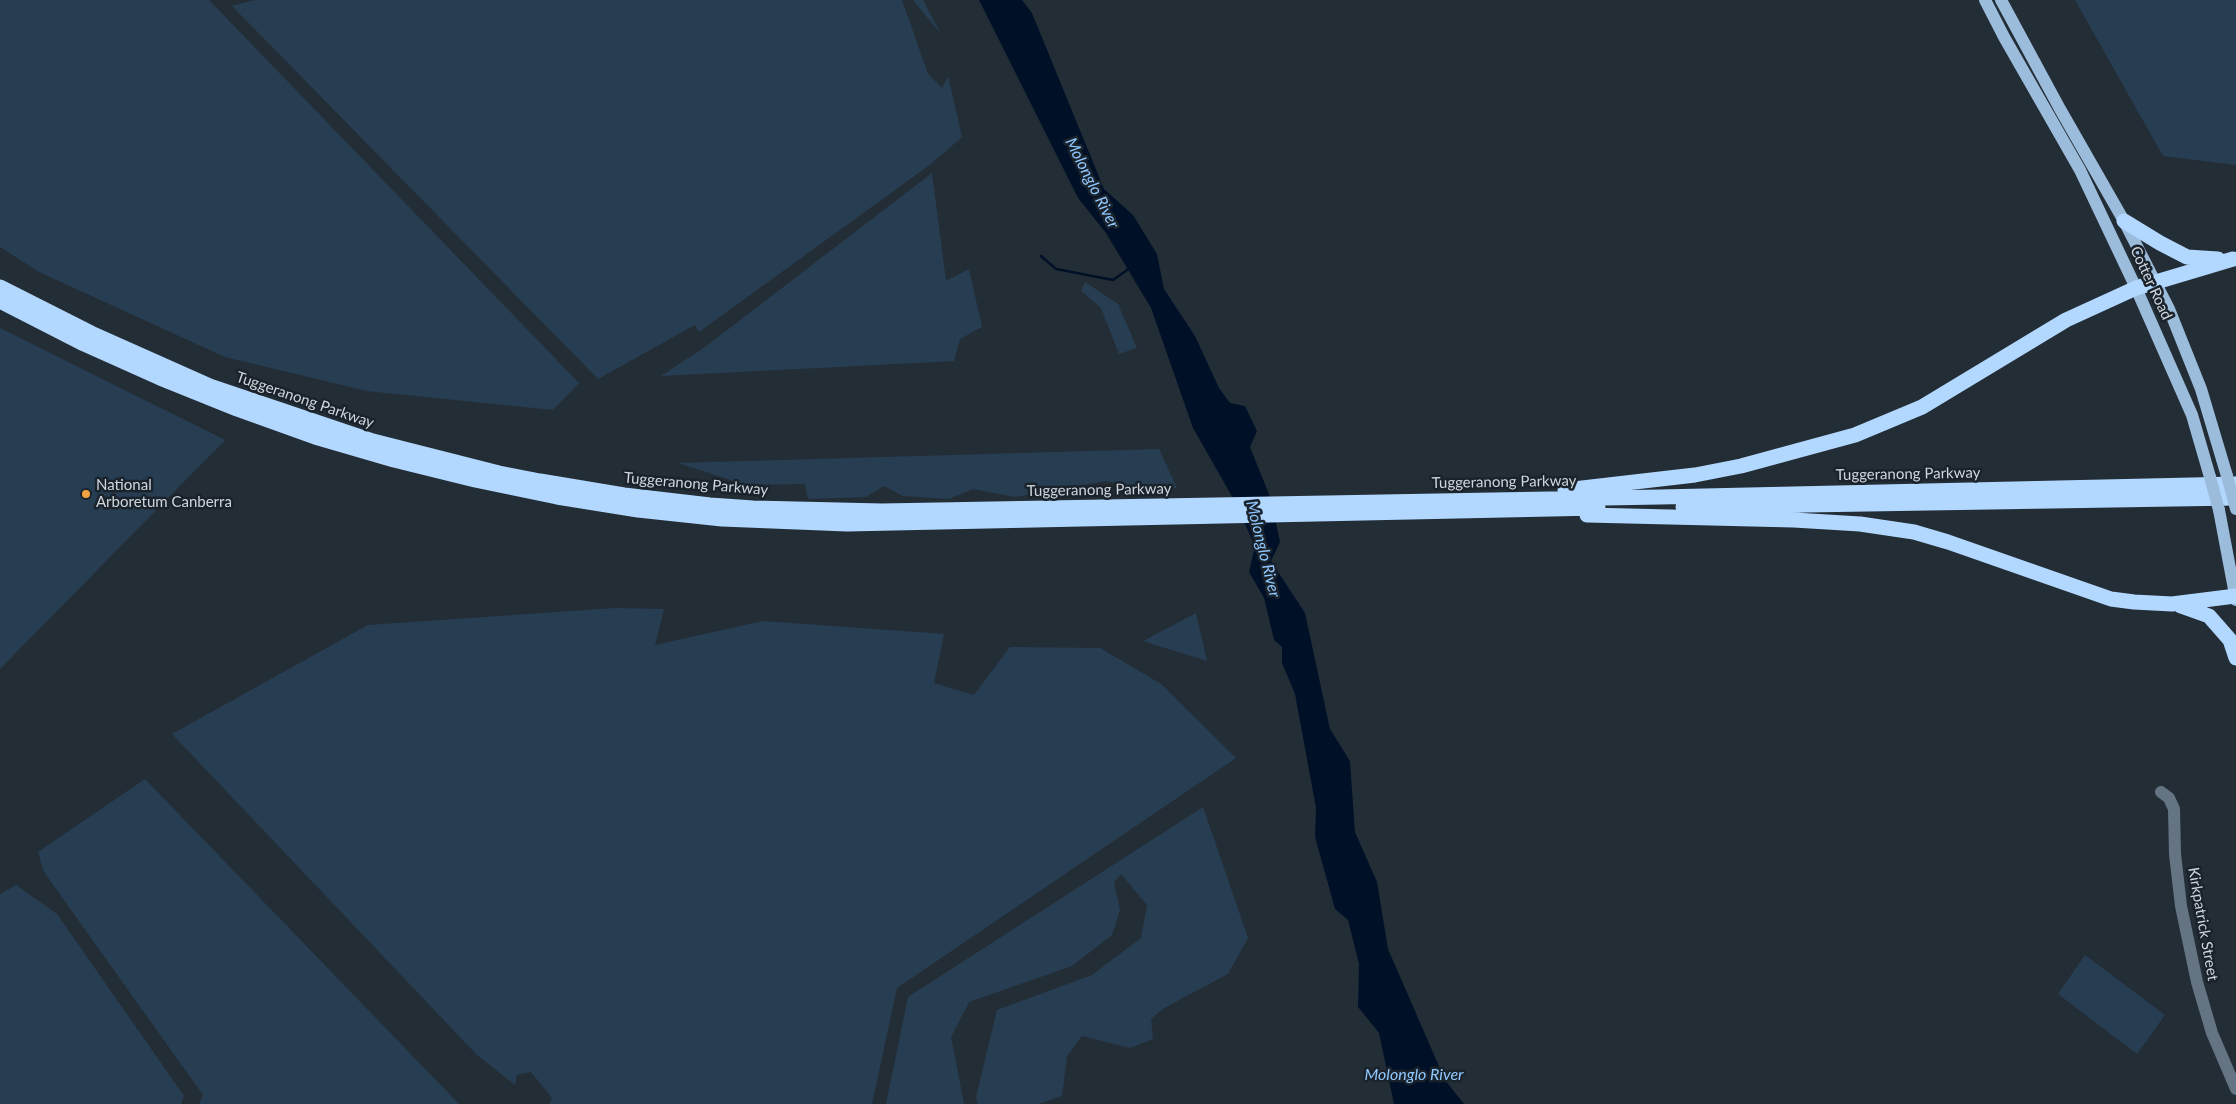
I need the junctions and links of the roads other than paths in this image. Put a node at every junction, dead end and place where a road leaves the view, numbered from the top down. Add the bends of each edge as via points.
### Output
1 (1985, 0) edge
2 (2001, 0) edge
3 (2124, 221) junction
4 (2234, 259) edge
5 (2156, 282) junction
6 (0, 287) edge
7 (2136, 288) junction
8 (0, 300) edge
9 (2232, 480) edge
10 (2236, 498) edge
11 (1494, 500) junction
12 (1382, 507) junction
13 (2236, 510) edge
14 (1448, 511) junction
15 (1123, 513) junction
16 (2236, 596) edge
17 (2236, 600) edge
18 (2172, 604) junction
19 (2236, 658) edge
20 (2161, 792) dead end
21 (2236, 1089) edge

1 - 7 main road, Cotter Road via 2080,170
2 - 3 main road, Cotter Road
3 - 4 highway via 2187,257
3 - 5 main road, Cotter Road
4 - 5 highway
5 - 7 highway
5 - 9 main road, Cotter Road via 2187,351
6 - 15 highway, Tuggeranong Parkway via 122,348 251,401 373,441 507,475 624,495 753,508
7 - 11 highway via 2066,320 1922,407 1855,434 1741,466 1695,475
7 - 16 main road, Cotter Road, bridge via 2192,415 2219,510
8 - 15 highway, Tuggeranong Parkway via 130,365 253,415 394,460 516,489 638,510 763,522 879,523
9 - 11 highway, Tuggeranong Parkway
9 - 13 main road, Cotter Road, bridge
10 - 14 highway, Tuggeranong Parkway
11 - 12 highway, Tuggeranong Parkway
12 - 14 highway, Tuggeranong Parkway
12 - 15 highway, Tuggeranong Parkway
14 - 18 highway via 1794,520 1868,525 1914,532 1948,542 2111,599
16 - 17 main road, Cotter Road
16 - 18 highway
18 - 19 highway via 2209,616 2230,640
20 - 21 street, Kirkpatrick Street via 2170,798 2174,809 2181,906 2196,982 2212,1033

